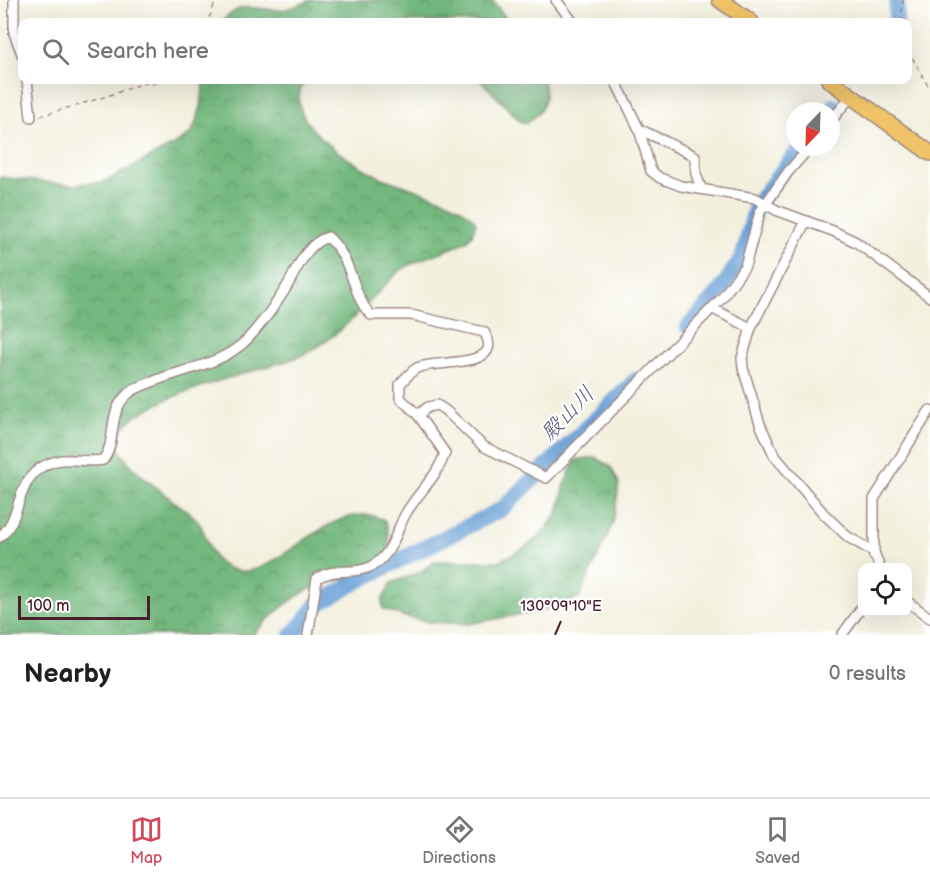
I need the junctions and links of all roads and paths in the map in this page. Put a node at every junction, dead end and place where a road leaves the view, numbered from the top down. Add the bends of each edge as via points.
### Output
1 (14, 0) edge
2 (216, 0) edge
3 (556, 0) edge
4 (720, 0) edge
5 (903, 0) edge
6 (207, 18) edge
7 (570, 18) edge
8 (745, 18) edge
9 (901, 18) edge
10 (18, 44) edge
11 (912, 57) edge
12 (27, 84) edge
13 (141, 84) edge
14 (617, 84) edge
15 (836, 84) edge
16 (930, 89) edge
17 (852, 96) junction
18 (840, 110) edge
19 (31, 117) joint
20 (639, 129) junction
21 (930, 153) edge
22 (802, 156) edge
23 (701, 189) junction
24 (767, 203) junction
25 (806, 221) junction
26 (930, 297) edge
27 (713, 309) junction
28 (751, 328) junction
29 (930, 410) edge
30 (418, 415) junction
31 (0, 537) edge
32 (874, 552) junction
33 (874, 563) edge
34 (878, 563) edge
35 (912, 605) edge
36 (858, 613) edge
37 (930, 618) edge
38 (308, 635) edge
39 (842, 635) edge

1 - 10 street via 14,33
2 - 6 path
3 - 7 street
4 - 8 main road
5 - 9 path
11 - 16 path
12 - 19 street
13 - 19 path via 94,102
14 - 20 street
15 - 17 main road
17 - 18 street
17 - 21 main road
20 - 23 street via 695,156
20 - 23 street via 651,171 669,183
22 - 24 street
23 - 24 street
24 - 25 street
24 - 27 street via 755,226 745,266
25 - 26 street via 856,242
25 - 28 street
27 - 28 street
27 - 30 street via 546,478 483,446 437,405
28 - 32 street via 743,368 774,455 824,514 848,537
29 - 32 street via 874,499
30 - 31 street via 400,398 400,384 417,368 434,363 464,363 480,357 489,340 484,332 411,315 371,315 340,248 328,237 321,239 307,251 285,290 234,352 129,392 119,403 112,421 103,460 58,460 44,466 21,491 9,529
30 - 38 street via 445,453 439,470 406,514 384,556 371,566 330,571 317,578
32 - 33 street
32 - 34 street
35 - 37 street
36 - 39 street

